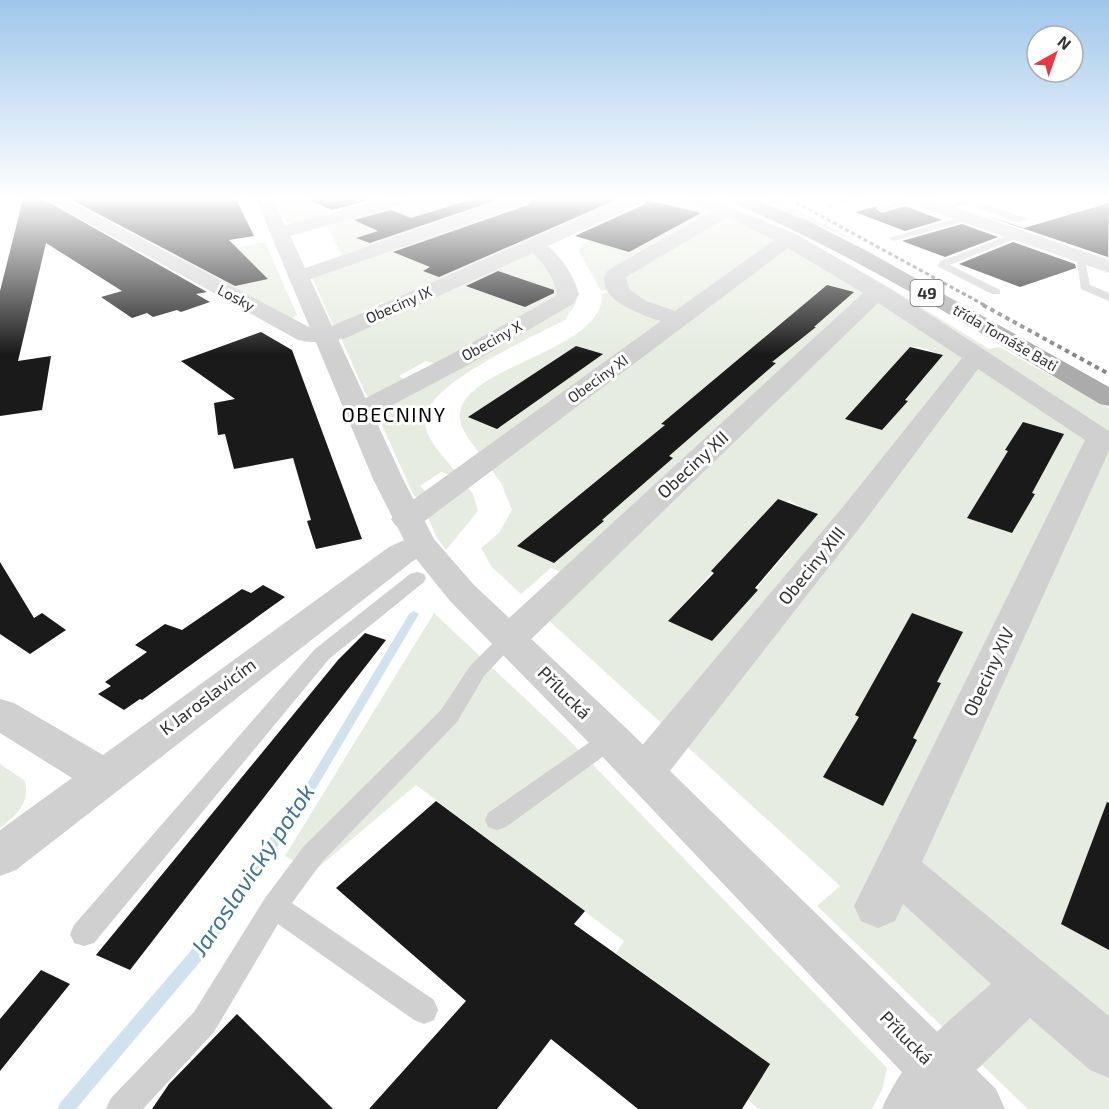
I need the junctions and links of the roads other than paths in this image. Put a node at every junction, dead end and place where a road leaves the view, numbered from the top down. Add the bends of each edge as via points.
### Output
1 (151, 251) edge
2 (286, 251) edge
3 (374, 251) edge
4 (521, 251) edge
5 (542, 251) edge
6 (654, 251) edge
7 (772, 251) edge
8 (810, 251) edge
9 (852, 251) edge
10 (971, 251) edge
11 (1068, 251) edge
12 (1080, 257) junction
13 (1109, 267) edge
14 (298, 278) junction
15 (878, 291) junction
16 (996, 292) dead end
17 (1109, 297) edge
18 (680, 320) junction
19 (326, 336) junction
20 (976, 356) junction
21 (1109, 398) edge
22 (359, 412) junction
23 (1105, 440) edge
24 (429, 560) junction
25 (509, 639) junction
26 (0, 714) edge
27 (611, 739) junction
28 (644, 773) junction
29 (103, 776) junction
30 (497, 820) dead end
31 (0, 856) edge
32 (274, 906) junction
33 (84, 934) dead end
34 (1029, 984) junction
35 (424, 1010) dead end
36 (1109, 1051) edge
37 (924, 1089) edge
38 (122, 1109) edge
39 (976, 1109) edge

1 - 19 street, Losky via 306,335
2 - 14 street, Přílucká
3 - 14 street
4 - 19 street, Obeciny IX
5 - 22 street, Obeciny X via 566,286 565,299
6 - 18 street via 615,274 618,291 625,298
7 - 18 street, Obeciny XI
8 - 15 street
9 - 21 main road, třída Tomáše Bati / 49
10 - 16 lane via 943,266
11 - 12 street
12 - 13 street
12 - 17 lane via 1085,287
14 - 19 street, Přílucká
15 - 20 street
15 - 25 street, Obeciny XII
18 - 24 street, Obeciny XI via 458,481
19 - 22 street, Přílucká
20 - 23 street
20 - 28 street, Obeciny XIII
22 - 24 street, Přílucká
23 - 34 street, Obeciny XIV via 887,888
24 - 25 street, Přílucká
24 - 29 street, K Jaroslavicím via 401,554
24 - 33 lane via 322,654
25 - 27 street, Přílucká
25 - 32 lane via 477,671 449,716 313,854
26 - 29 street
27 - 28 street, Přílucká
27 - 30 lane
28 - 37 street, Přílucká
29 - 31 street, K Jaroslavicím
32 - 35 lane
32 - 38 lane via 204,1022
34 - 36 street
34 - 37 street
37 - 39 street, Přílucká

